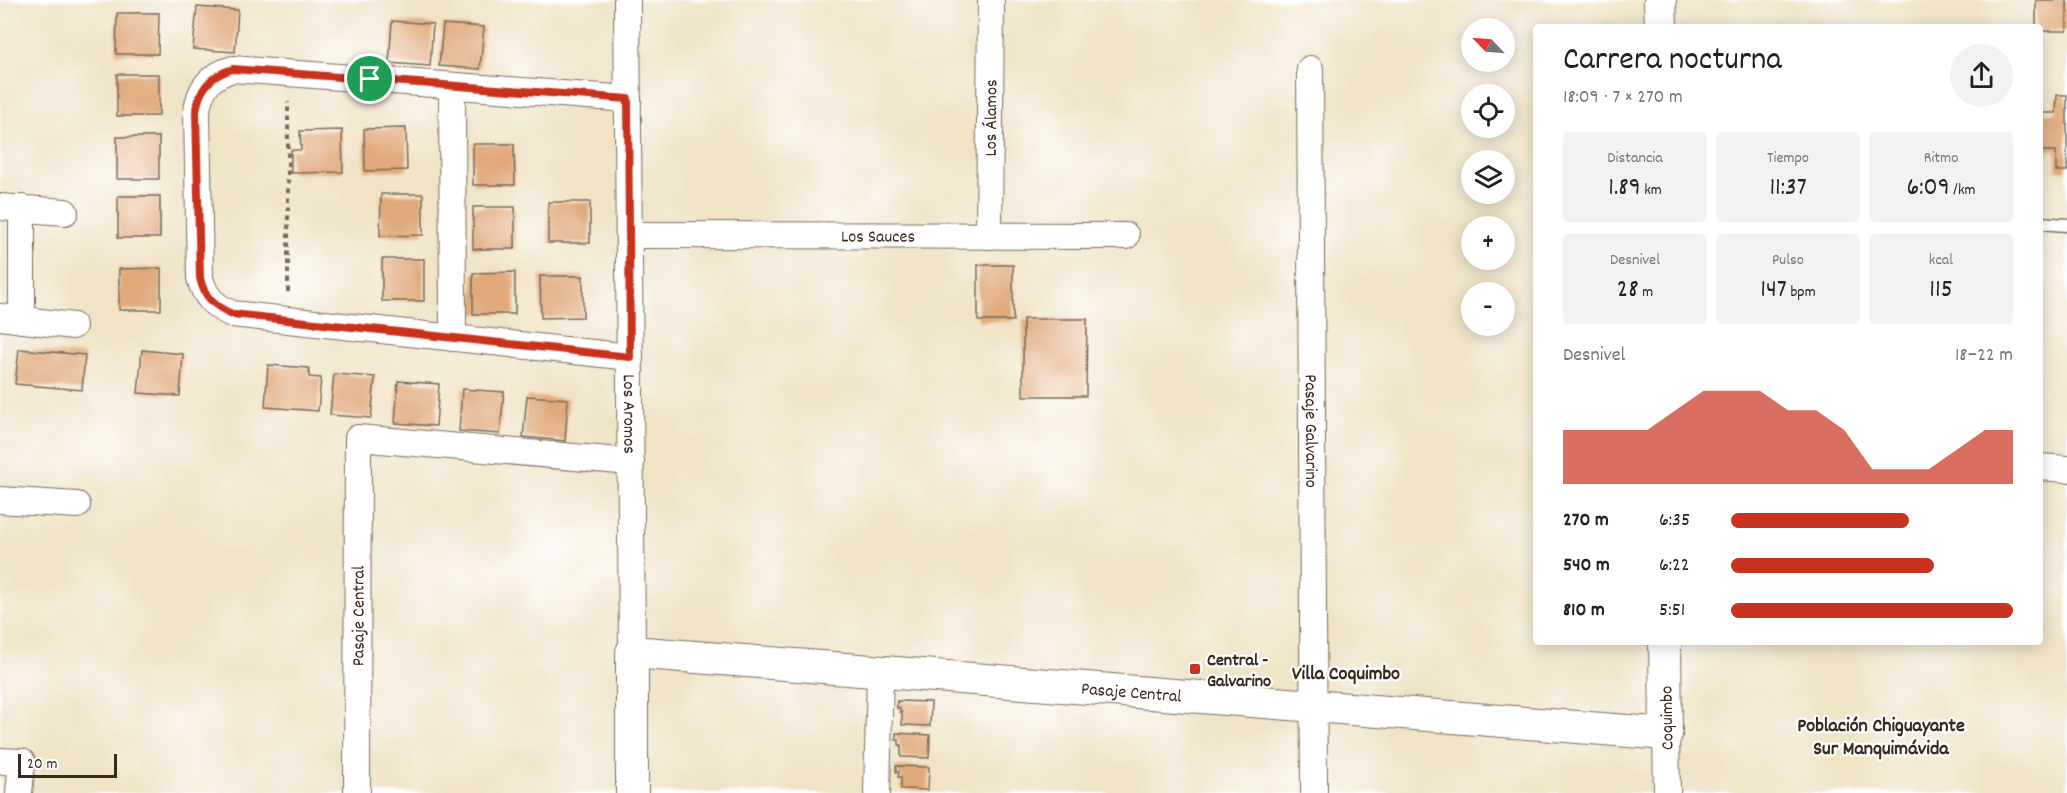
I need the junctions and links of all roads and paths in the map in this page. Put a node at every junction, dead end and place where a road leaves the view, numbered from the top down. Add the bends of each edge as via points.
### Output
1 (627, 0) edge
2 (991, 0) edge
3 (1660, 0) edge
4 (1661, 24) edge
5 (1310, 69) dead end
6 (288, 73) junction
7 (452, 86) junction
8 (628, 99) junction
9 (11, 208) edge
10 (65, 212) dead end
11 (2043, 223) edge
12 (2067, 225) edge
13 (628, 235) junction
14 (989, 236) junction
15 (1126, 236) dead end
16 (11, 318) edge
17 (288, 320) junction
18 (74, 326) dead end
19 (453, 338) junction
20 (630, 357) junction
21 (631, 462) junction
22 (2043, 467) edge
23 (2067, 469) edge
24 (0, 500) edge
25 (77, 505) dead end
26 (1665, 645) edge
27 (632, 652) junction
28 (880, 672) junction
29 (1314, 706) junction
30 (1666, 735) junction
31 (0, 761) edge
32 (19, 793) edge
33 (357, 793) edge
34 (632, 793) edge
35 (877, 793) edge
36 (1314, 793) edge
37 (1667, 793) edge

1 - 8 street, Los Aromos
2 - 14 street, Los Álamos
3 - 4 street
5 - 29 street, Pasaje Galvarino
6 - 7 street
6 - 17 path
6 - 17 street via 233,69 221,73 203,88 196,112 202,287 213,304 232,314
7 - 8 street
7 - 19 street
8 - 13 street, Los Aromos
9 - 10 street
9 - 16 street
11 - 12 lane
13 - 14 street, Los Sauces
13 - 20 street, Los Aromos
14 - 15 street, Los Sauces
16 - 18 street
17 - 19 street
19 - 20 street
20 - 21 street, Los Aromos
21 - 27 street, Los Aromos
21 - 33 street, Pasaje Central via 358,438
22 - 23 street
24 - 25 street
26 - 30 street, Coquimbo
27 - 28 street, Pasaje Central
27 - 34 street, Los Aromos
28 - 29 street, Pasaje Central
28 - 35 street
29 - 30 street, Pasaje Central
29 - 36 street, Pasaje Galvarino
30 - 37 street, Coquimbo
31 - 32 street via 22,762

